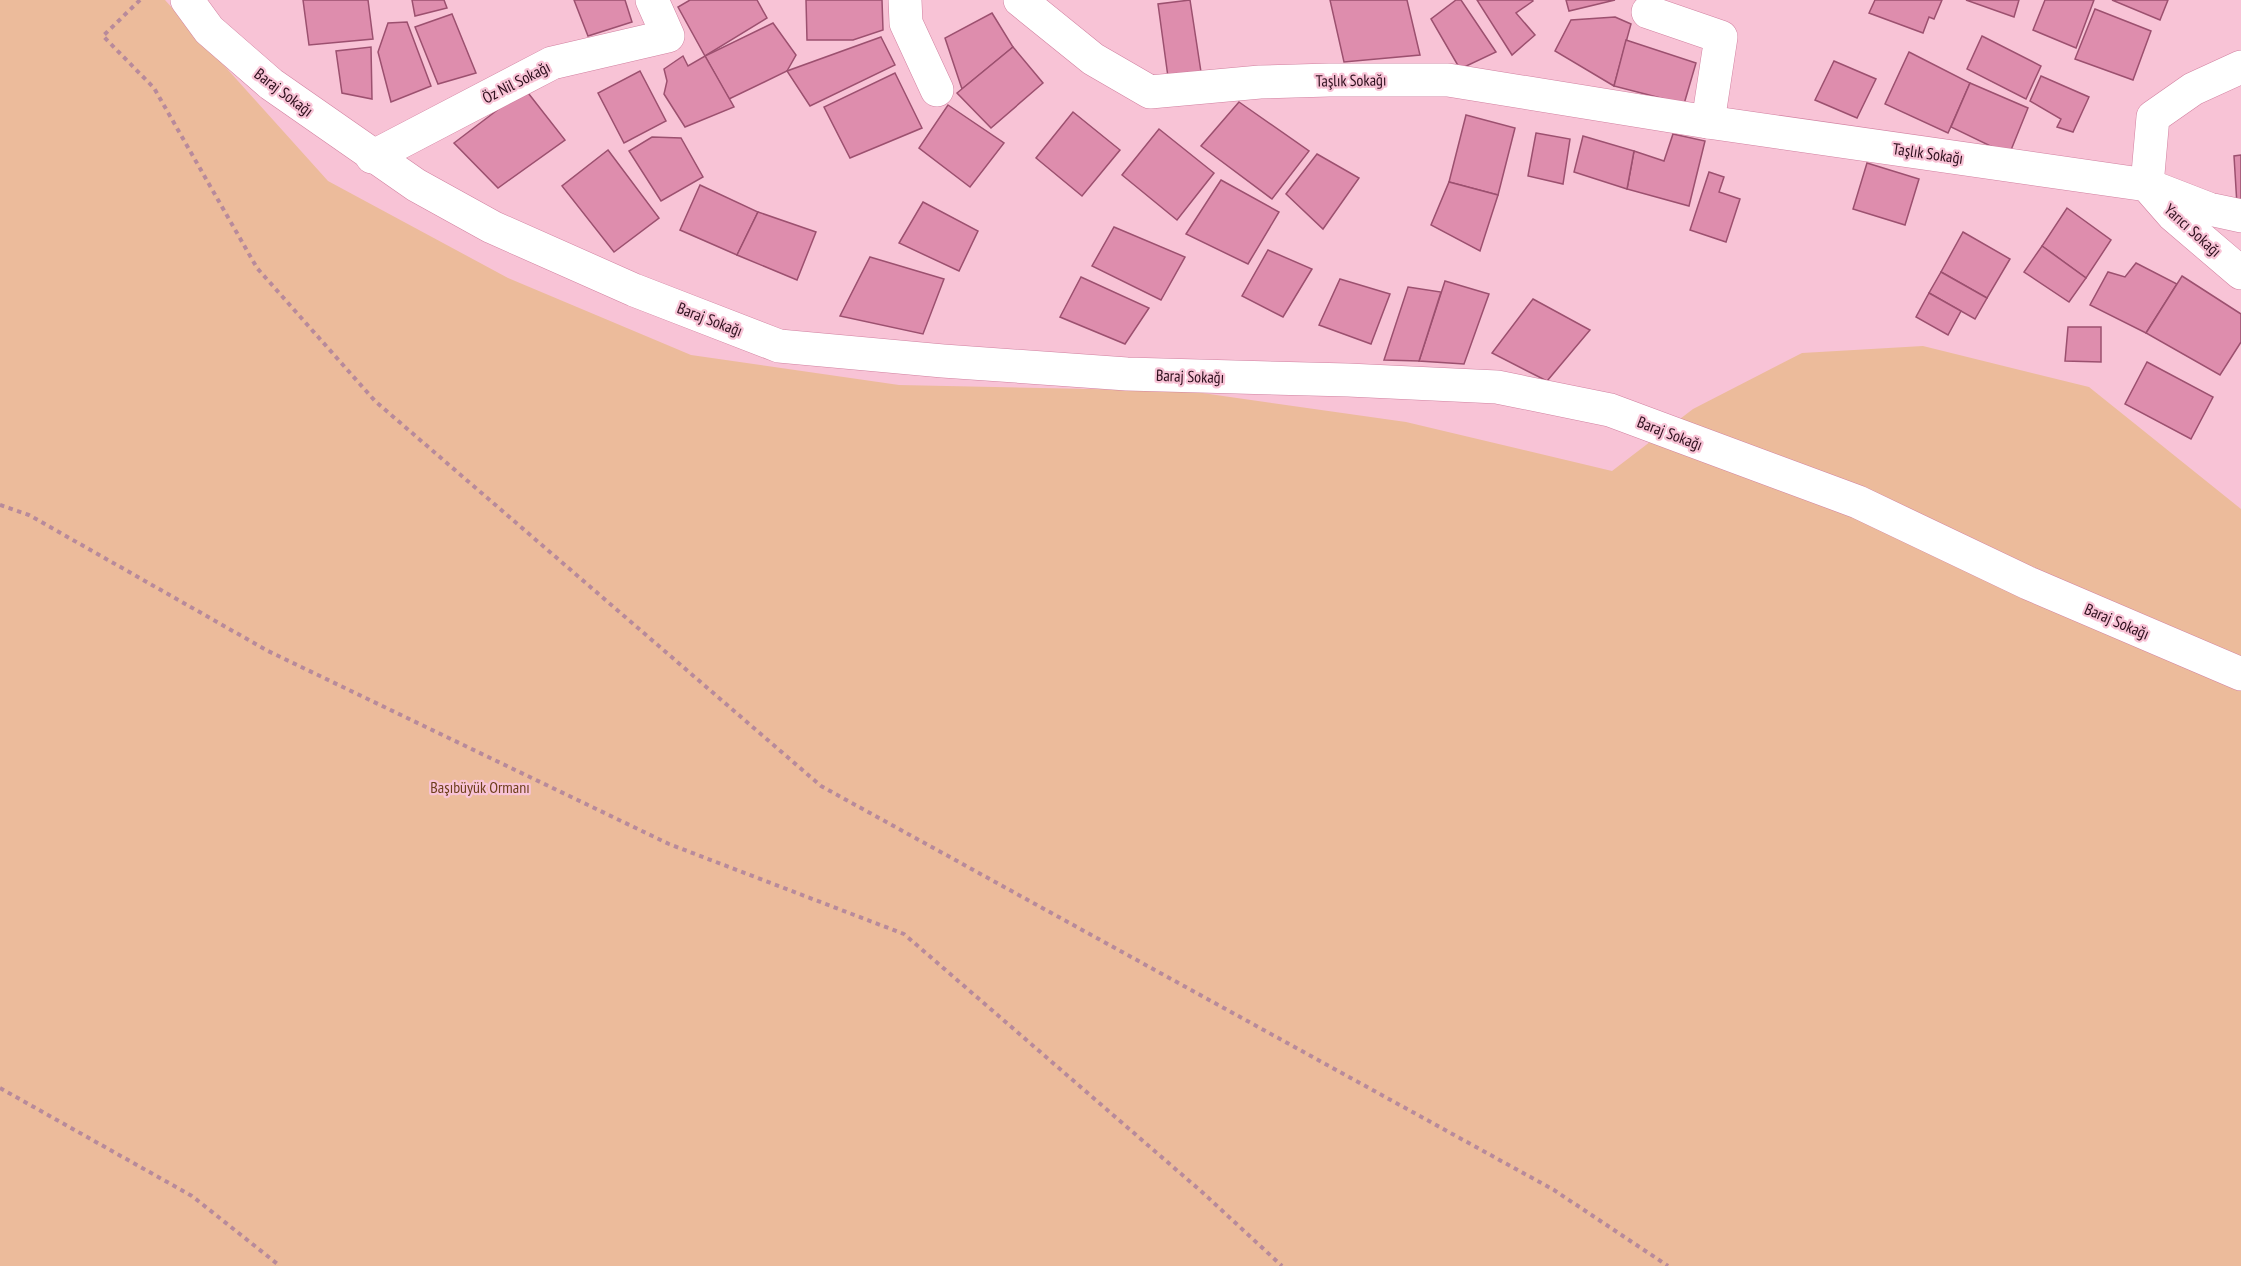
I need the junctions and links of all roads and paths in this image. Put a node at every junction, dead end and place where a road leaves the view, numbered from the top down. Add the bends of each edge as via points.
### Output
1 (140, 0) edge
2 (187, 0) edge
3 (652, 0) edge
4 (905, 0) edge
5 (1020, 0) edge
6 (1648, 12) dead end
7 (2241, 67) edge
8 (937, 90) dead end
9 (1708, 122) junction
10 (372, 157) junction
11 (2147, 185) junction
12 (2241, 216) edge
13 (2241, 273) edge
14 (0, 505) edge
15 (2241, 674) edge
16 (0, 1088) edge
17 (280, 1266) edge
18 (1282, 1266) edge
19 (1668, 1266) edge

1 - 19 path via 103,36 154,88 257,268 375,401 820,786 1554,1190
2 - 10 street, Baraj Sokağı via 209,30 271,84
3 - 10 street, Öz Nil Sokağı via 668,36 552,63
4 - 8 street via 906,22
5 - 9 street, Taşlık Sokağı via 1093,59 1150,92 1260,82 1448,80
6 - 9 street via 1721,37
7 - 11 street via 2193,89 2153,117
9 - 11 street, Taşlık Sokağı
10 - 15 street, Baraj Sokağı via 492,227 633,290 779,346 1126,374 1497,387 1610,410 1858,502 2028,583
11 - 12 street, Taşlık Sokağı via 2209,209
11 - 13 street, Yarıcı Sokağı via 2173,215
14 - 18 path via 29,515 268,651 669,844 904,934
16 - 17 path via 192,1196

